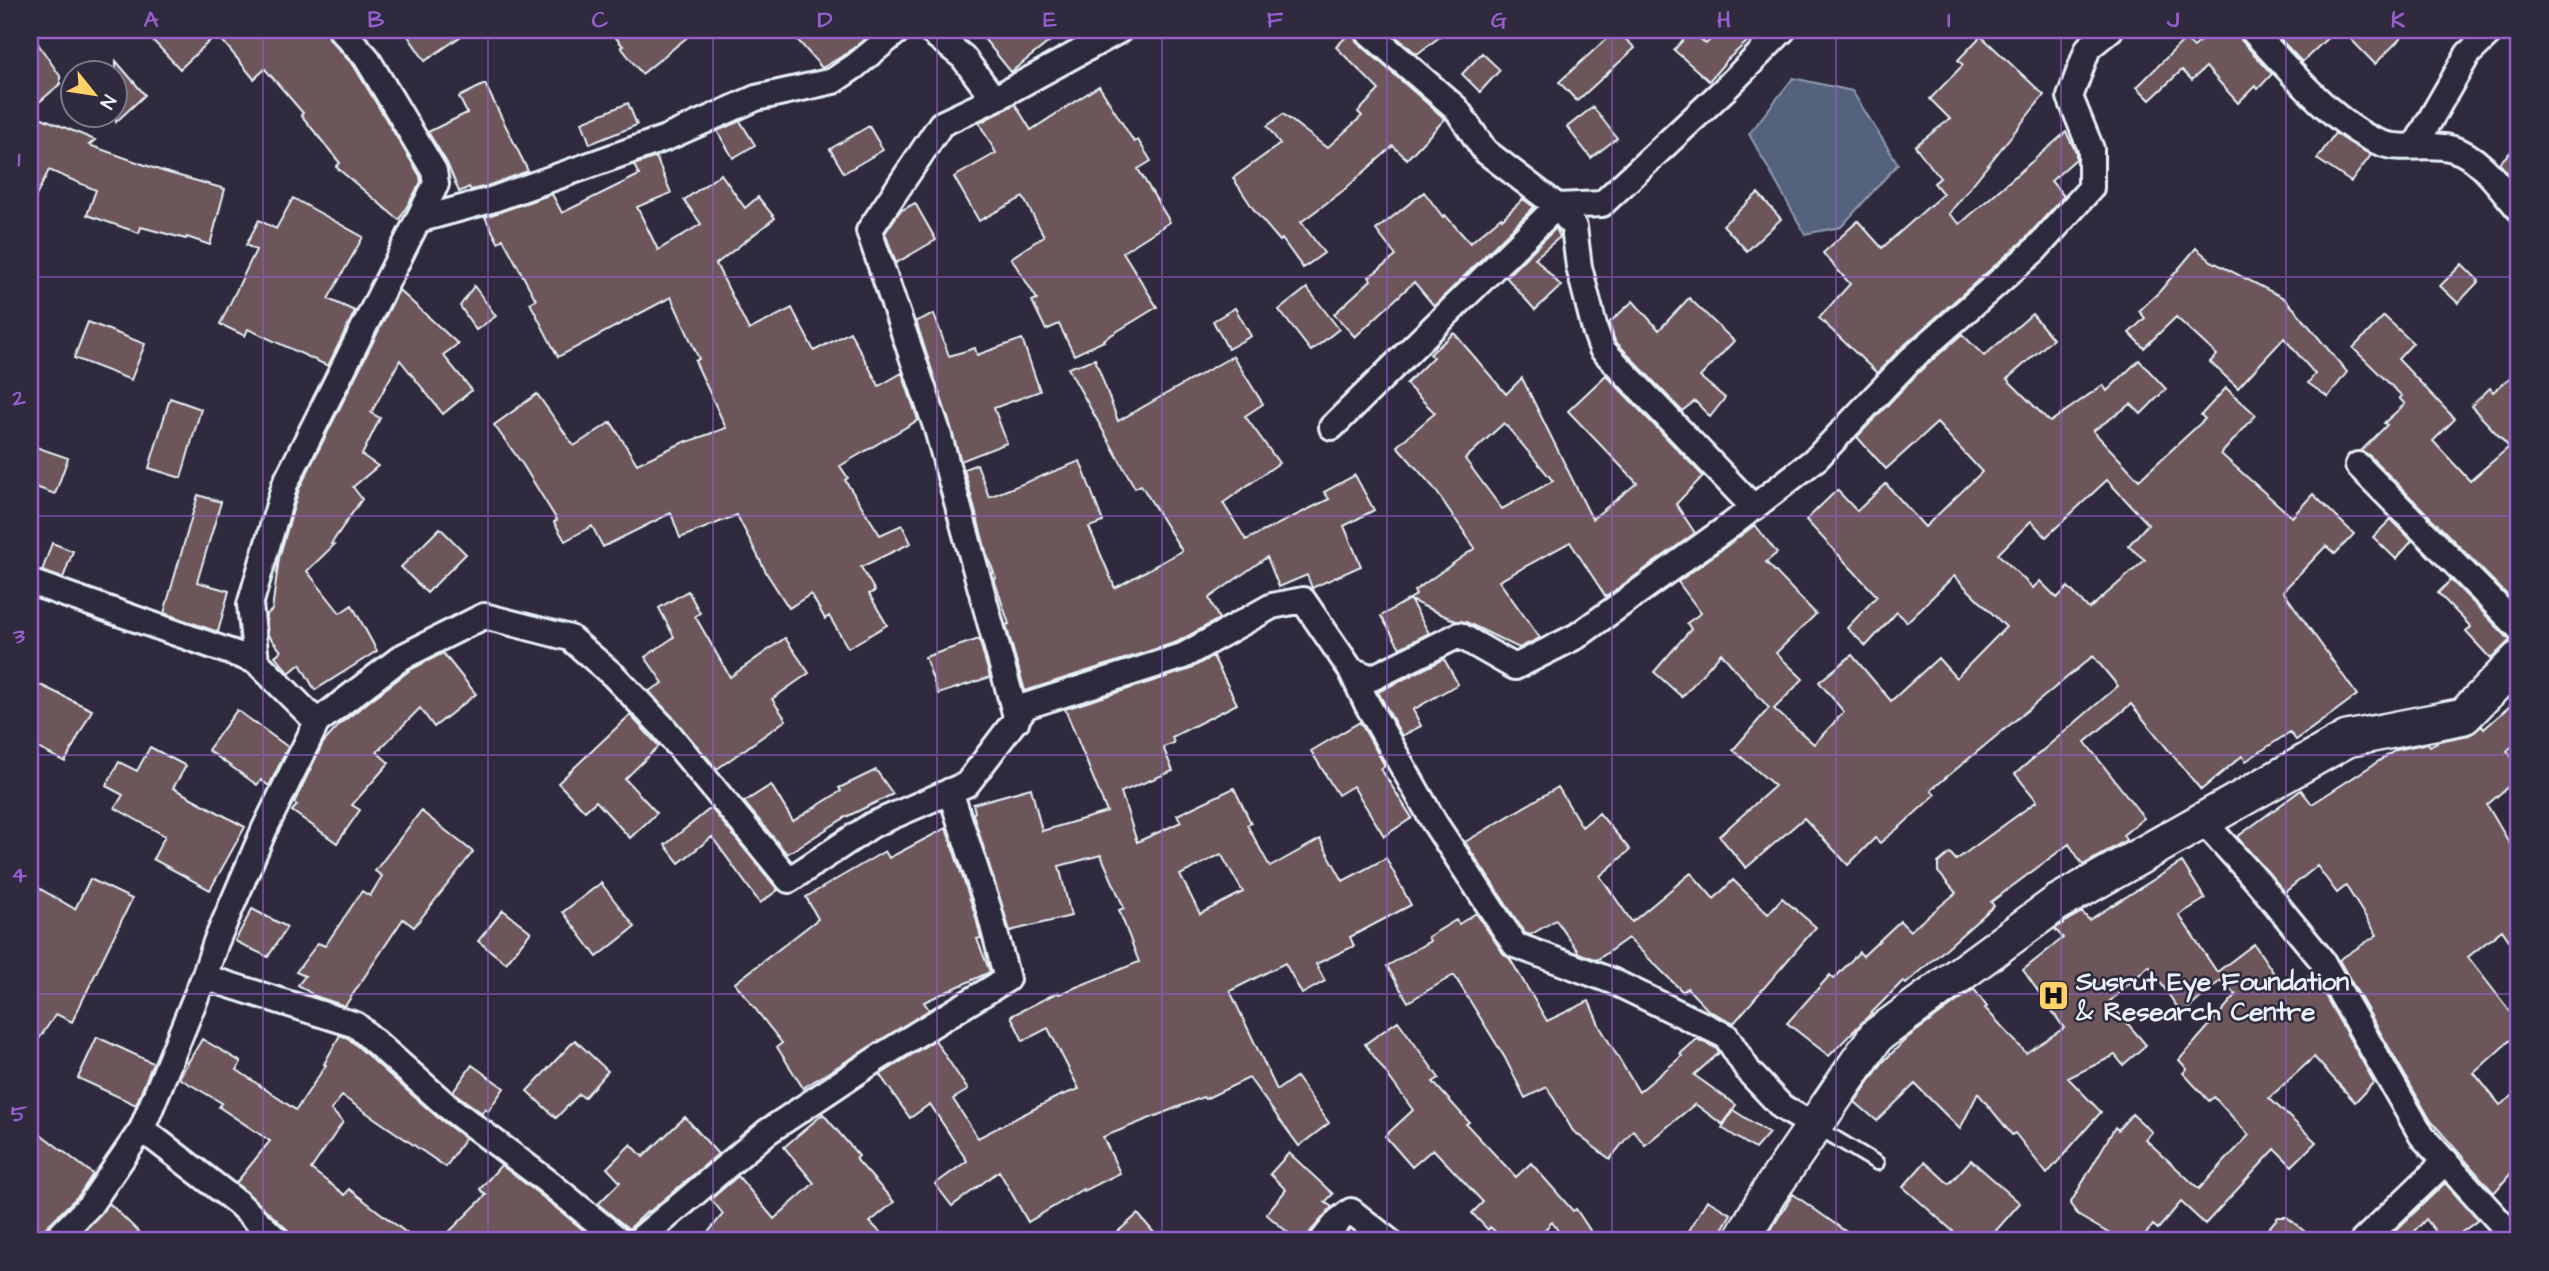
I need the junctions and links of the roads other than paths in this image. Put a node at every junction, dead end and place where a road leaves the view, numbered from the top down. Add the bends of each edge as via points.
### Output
1 (341, 30) edge
2 (929, 30) edge
3 (1120, 30) edge
4 (1366, 30) edge
5 (1783, 30) edge
6 (2110, 30) edge
7 (2252, 30) edge
8 (2493, 30) edge
9 (892, 32) edge
10 (994, 99) junction
11 (2415, 146) junction
12 (1557, 206) junction
13 (2519, 209) edge
14 (418, 220) junction
15 (1332, 427) dead end
16 (2358, 465) dead end
17 (1754, 508) junction
18 (30, 582) edge
19 (2519, 628) edge
20 (2519, 659) edge
21 (256, 662) junction
22 (1351, 670) junction
23 (1017, 720) junction
24 (317, 722) junction
25 (950, 791) junction
26 (2203, 821) junction
27 (204, 977) junction
28 (1814, 1126) junction
29 (142, 1129) junction
30 (2446, 1161) junction
31 (1877, 1163) dead end
32 (54, 1241) edge
33 (278, 1241) edge
34 (620, 1241) edge
35 (638, 1241) edge
36 (1322, 1241) edge
37 (1389, 1241) edge
38 (1741, 1241) edge
39 (2363, 1241) edge
40 (2517, 1241) edge

1 - 14 street via 366,57 434,171 436,184
2 - 10 street via 963,57
3 - 10 street
4 - 12 street via 1456,108 1485,150
5 - 12 street via 1602,204
6 - 17 street via 2088,48 2070,97 2091,149 2091,188 2035,250 1910,360 1817,458
7 - 11 street via 2347,125 2385,145
8 - 11 street via 2468,54
9 - 14 street via 833,81 756,98 653,142 491,200
10 - 23 street via 941,124 869,231 937,429
11 - 13 street via 2453,149 2479,163
12 - 15 street
12 - 17 street via 1574,226 1579,267 1602,349
14 - 21 street via 285,484 250,605
16 - 19 street
17 - 22 street via 1577,636 1515,667 1459,635 1371,678
18 - 21 street
20 - 26 main road via 2464,716 2347,739
21 - 24 street
22 - 23 street via 1303,600 1272,606 1183,656 1026,706
22 - 28 street via 1434,822 1515,945 1612,981 1726,1036 1749,1072 1782,1107
23 - 25 street via 967,784
24 - 25 street via 402,657 484,616 570,638 614,676 663,727 789,880 872,825
24 - 27 street via 265,828
25 - 35 street via 1007,979 767,1132
26 - 28 main road via 2057,903 1875,1036
26 - 30 street via 2321,959 2422,1136
27 - 29 street
27 - 34 street via 355,1025 447,1106
28 - 31 lane
28 - 38 main road
29 - 32 street via 90,1205
29 - 33 street via 238,1203
30 - 39 street
30 - 40 street
36 - 37 street via 1351,1211

